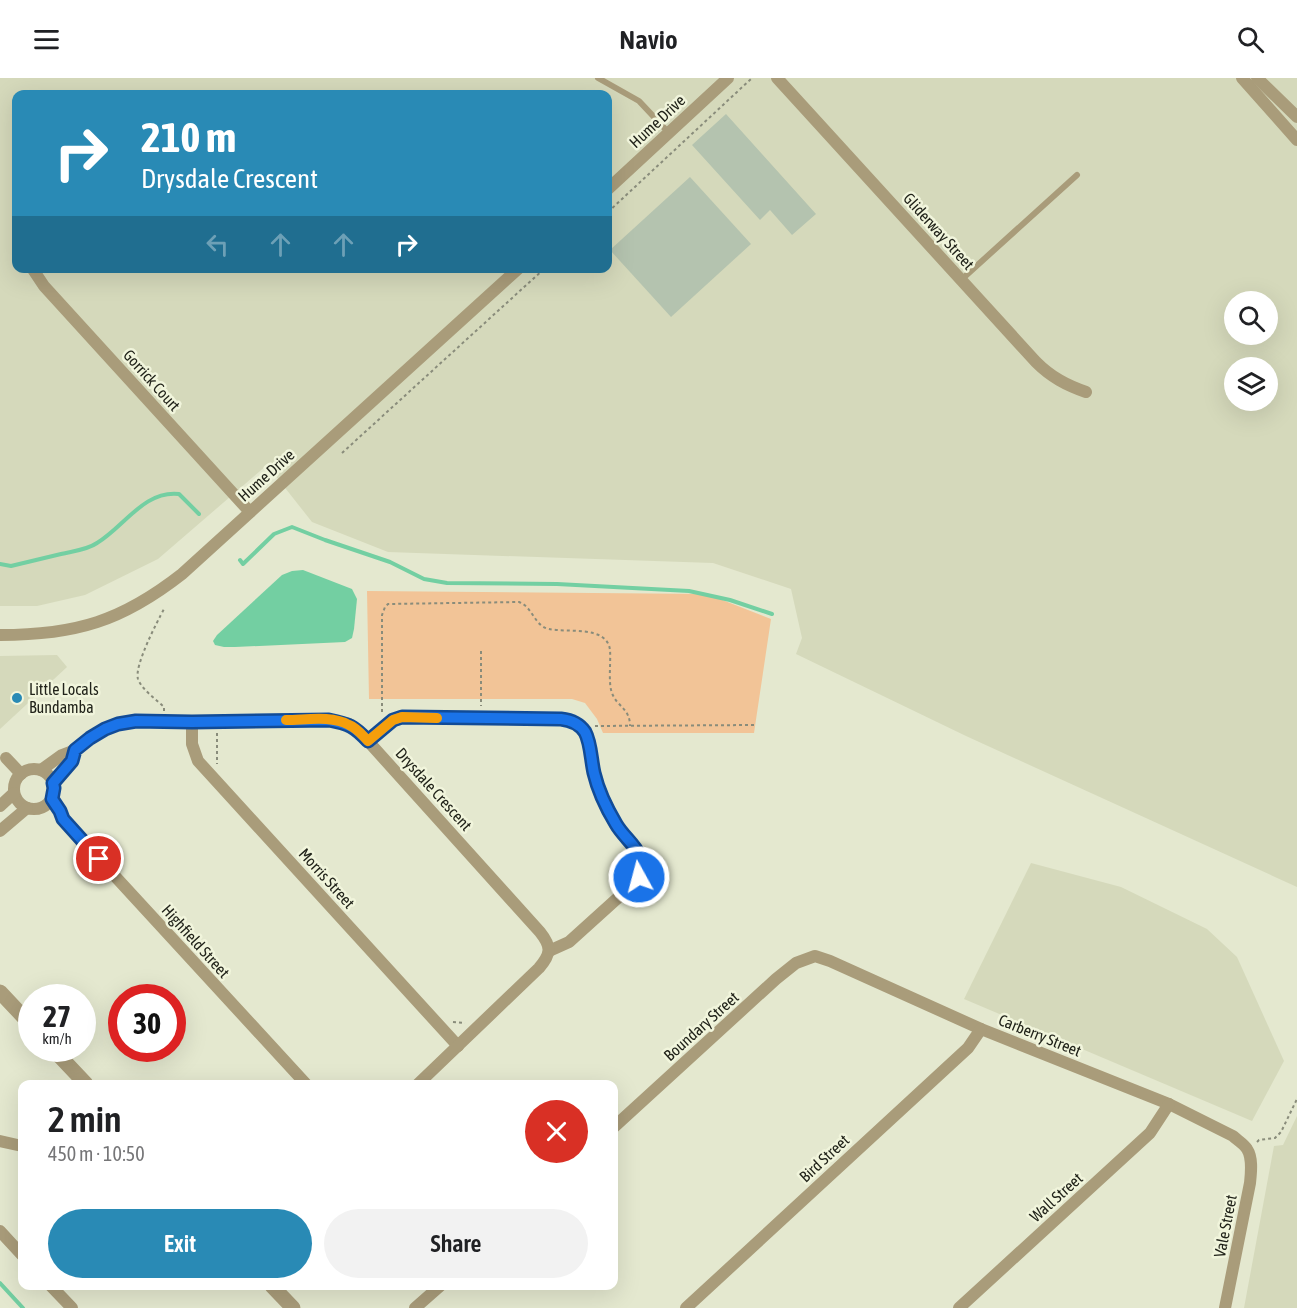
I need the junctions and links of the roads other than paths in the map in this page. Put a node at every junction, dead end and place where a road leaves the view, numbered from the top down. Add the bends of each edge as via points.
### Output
1 (598, 78) edge
2 (728, 78) edge
3 (777, 78) edge
4 (1242, 78) edge
5 (1257, 78) edge
6 (1297, 117) edge
7 (669, 133) junction
8 (1297, 140) edge
9 (1077, 175) dead end
10 (612, 185) edge
11 (35, 273) edge
12 (513, 273) edge
13 (961, 280) junction
14 (1086, 393) dead end
15 (250, 512) junction
16 (0, 635) edge
17 (192, 722) junction
18 (368, 741) junction
19 (75, 750) junction
20 (6, 758) dead end
21 (41, 770) junction
22 (21, 774) junction
23 (53, 783) junction
24 (14, 793) junction
25 (47, 803) junction
26 (0, 806) edge
27 (27, 808) junction
28 (0, 831) edge
29 (549, 951) junction
30 (815, 956) joint
31 (0, 992) edge
32 (18, 1011) edge
33 (981, 1029) junction
34 (458, 1046) junction
35 (65, 1062) edge
36 (82, 1080) edge
37 (302, 1080) edge
38 (422, 1080) edge
39 (1169, 1104) junction
40 (618, 1123) edge
41 (0, 1141) edge
42 (18, 1145) edge
43 (1248, 1150) joint
44 (0, 1231) edge
45 (18, 1251) edge
46 (55, 1290) edge
47 (276, 1290) edge
48 (435, 1290) edge
49 (72, 1308) edge
50 (293, 1308) edge
51 (415, 1308) edge
52 (686, 1308) edge
53 (958, 1308) edge
54 (1225, 1308) edge

1 - 7 lane via 639,101
2 - 7 street, Hume Drive
3 - 13 street, Gliderway Street
4 - 8 street
5 - 6 street
7 - 10 street, Hume Drive
9 - 13 lane
11 - 15 street, Gorrick Court
12 - 15 street, Hume Drive
13 - 14 street, Gliderway Street via 1046,372
15 - 16 street, Hume Drive via 182,574 123,612 65,631
17 - 18 street, Drysdale Crescent via 329,720 349,724
17 - 19 street, Drysdale Crescent via 118,724
17 - 34 street, Morris Street via 192,744 198,761
18 - 29 street, Drysdale Crescent via 540,932
18 - 29 street via 402,717 561,719 581,727 598,785 617,826 638,852 642,870 632,886 569,942
19 - 21 street, Drysdale Crescent
19 - 23 street, Drysdale Crescent via 72,761
20 - 22 street
21 - 22 street
21 - 23 street
22 - 24 street
23 - 25 street
24 - 26 street
24 - 27 street
25 - 27 street
25 - 37 street, Highfield Street via 60,811 63,819
27 - 28 street
29 - 34 street via 539,968
30 - 33 street, Carberry Street
30 - 40 street, Boundary Street via 795,963
31 - 32 street
33 - 39 street, Carberry Street
33 - 52 street, Bird Street via 968,1048
34 - 38 street
35 - 36 street
39 - 43 street, Carberry Street via 1233,1136
39 - 53 street, Wall Street via 1150,1133
41 - 42 street
43 - 54 street, Vale Street via 1250,1183
44 - 45 street
46 - 49 street
47 - 50 street
48 - 51 street

